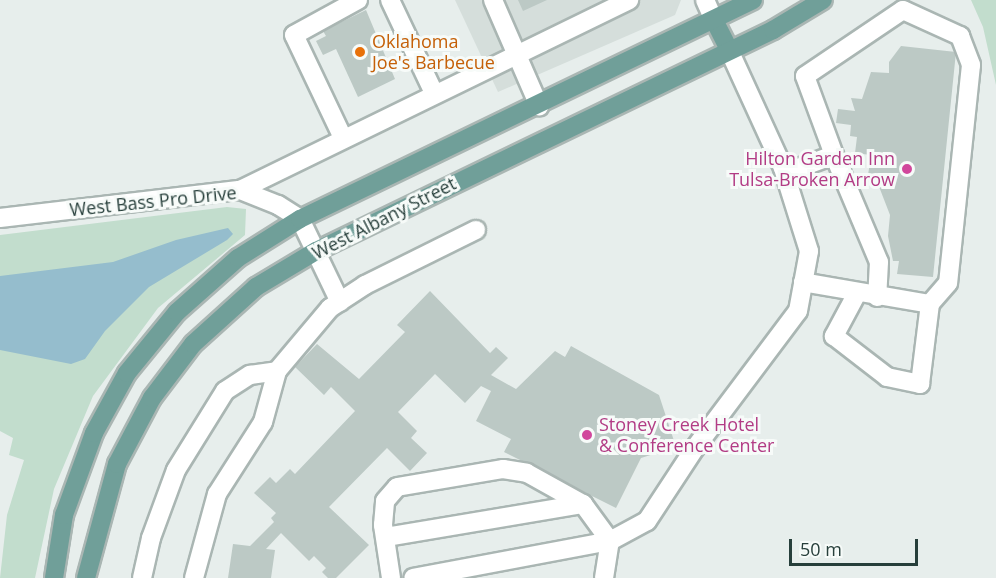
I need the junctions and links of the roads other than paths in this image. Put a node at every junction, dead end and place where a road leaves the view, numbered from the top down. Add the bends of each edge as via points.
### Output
1 (358, 0) edge
2 (390, 0) edge
3 (493, 0) edge
4 (629, 0) edge
5 (705, 0) edge
6 (753, 0) edge
7 (823, 0) edge
8 (714, 20) junction
9 (729, 50) junction
10 (516, 52) junction
11 (434, 93) junction
12 (539, 106) junction
13 (343, 138) junction
14 (834, 155) junction
15 (785, 173) junction
16 (240, 190) junction
17 (0, 218) edge
18 (300, 219) junction
19 (476, 230) dead end
20 (316, 251) junction
21 (803, 282) junction
22 (856, 295) junction
23 (877, 297) junction
24 (340, 302) junction
25 (930, 304) junction
26 (277, 371) junction
27 (583, 504) junction
28 (386, 537) junction
29 (610, 541) junction
30 (54, 578) edge
31 (86, 578) edge
32 (142, 578) edge
33 (194, 578) edge
34 (391, 578) edge
35 (413, 578) edge
36 (604, 578) edge

1 - 13 street via 294,35
2 - 11 street
3 - 10 street
4 - 10 street
5 - 8 street
6 - 8 main road, West Albany Street
7 - 9 main road, West Albany Street
8 - 9 main road
8 - 12 main road, West Albany Street
9 - 15 street
9 - 20 main road, West Albany Street
10 - 11 street
10 - 12 street
11 - 13 street
12 - 18 main road, West Albany Street
13 - 16 street
14 - 15 street
14 - 23 street via 879,262
14 - 25 street via 806,76 903,10 960,36 971,65 948,283
15 - 21 street via 809,251
16 - 17 street, West Bass Pro Drive
16 - 18 street, West Bass Pro Drive via 278,204
18 - 20 street
18 - 30 main road, West Albany Street via 238,258 177,312 127,373 94,433 64,515
19 - 24 street
20 - 24 street
20 - 31 main road, West Albany Street via 256,287 193,344 152,398 117,464
21 - 22 street
21 - 29 street via 798,311 695,448 647,521
22 - 23 street
22 - 25 street via 834,336 887,377 920,384
23 - 25 street
24 - 26 street
26 - 32 street via 250,375 225,391 176,470 151,538
26 - 33 street via 263,422 217,494
27 - 28 street
27 - 28 street via 527,473 491,471 397,487 385,501
27 - 29 street
28 - 34 street
29 - 35 street
29 - 36 street

